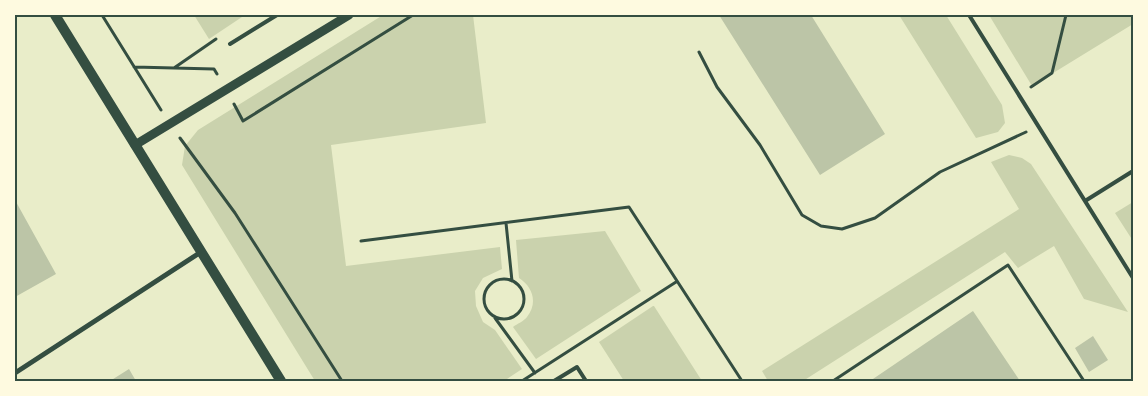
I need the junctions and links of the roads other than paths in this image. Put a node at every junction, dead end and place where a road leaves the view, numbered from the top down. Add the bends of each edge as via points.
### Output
1 (55, 15) edge
2 (277, 15) edge
3 (349, 15) edge
4 (969, 15) edge
5 (230, 44) dead end
6 (136, 145) junction
7 (1133, 171) edge
8 (1084, 201) junction
9 (202, 252) junction
10 (1133, 278) edge
11 (15, 373) edge
12 (281, 381) edge
13 (554, 381) edge
14 (586, 381) edge

1 - 6 main road
2 - 5 lane
3 - 6 street
4 - 8 lane
6 - 9 main road
7 - 8 lane
8 - 10 lane
9 - 11 street
9 - 12 main road
13 - 14 lane via 577,366

